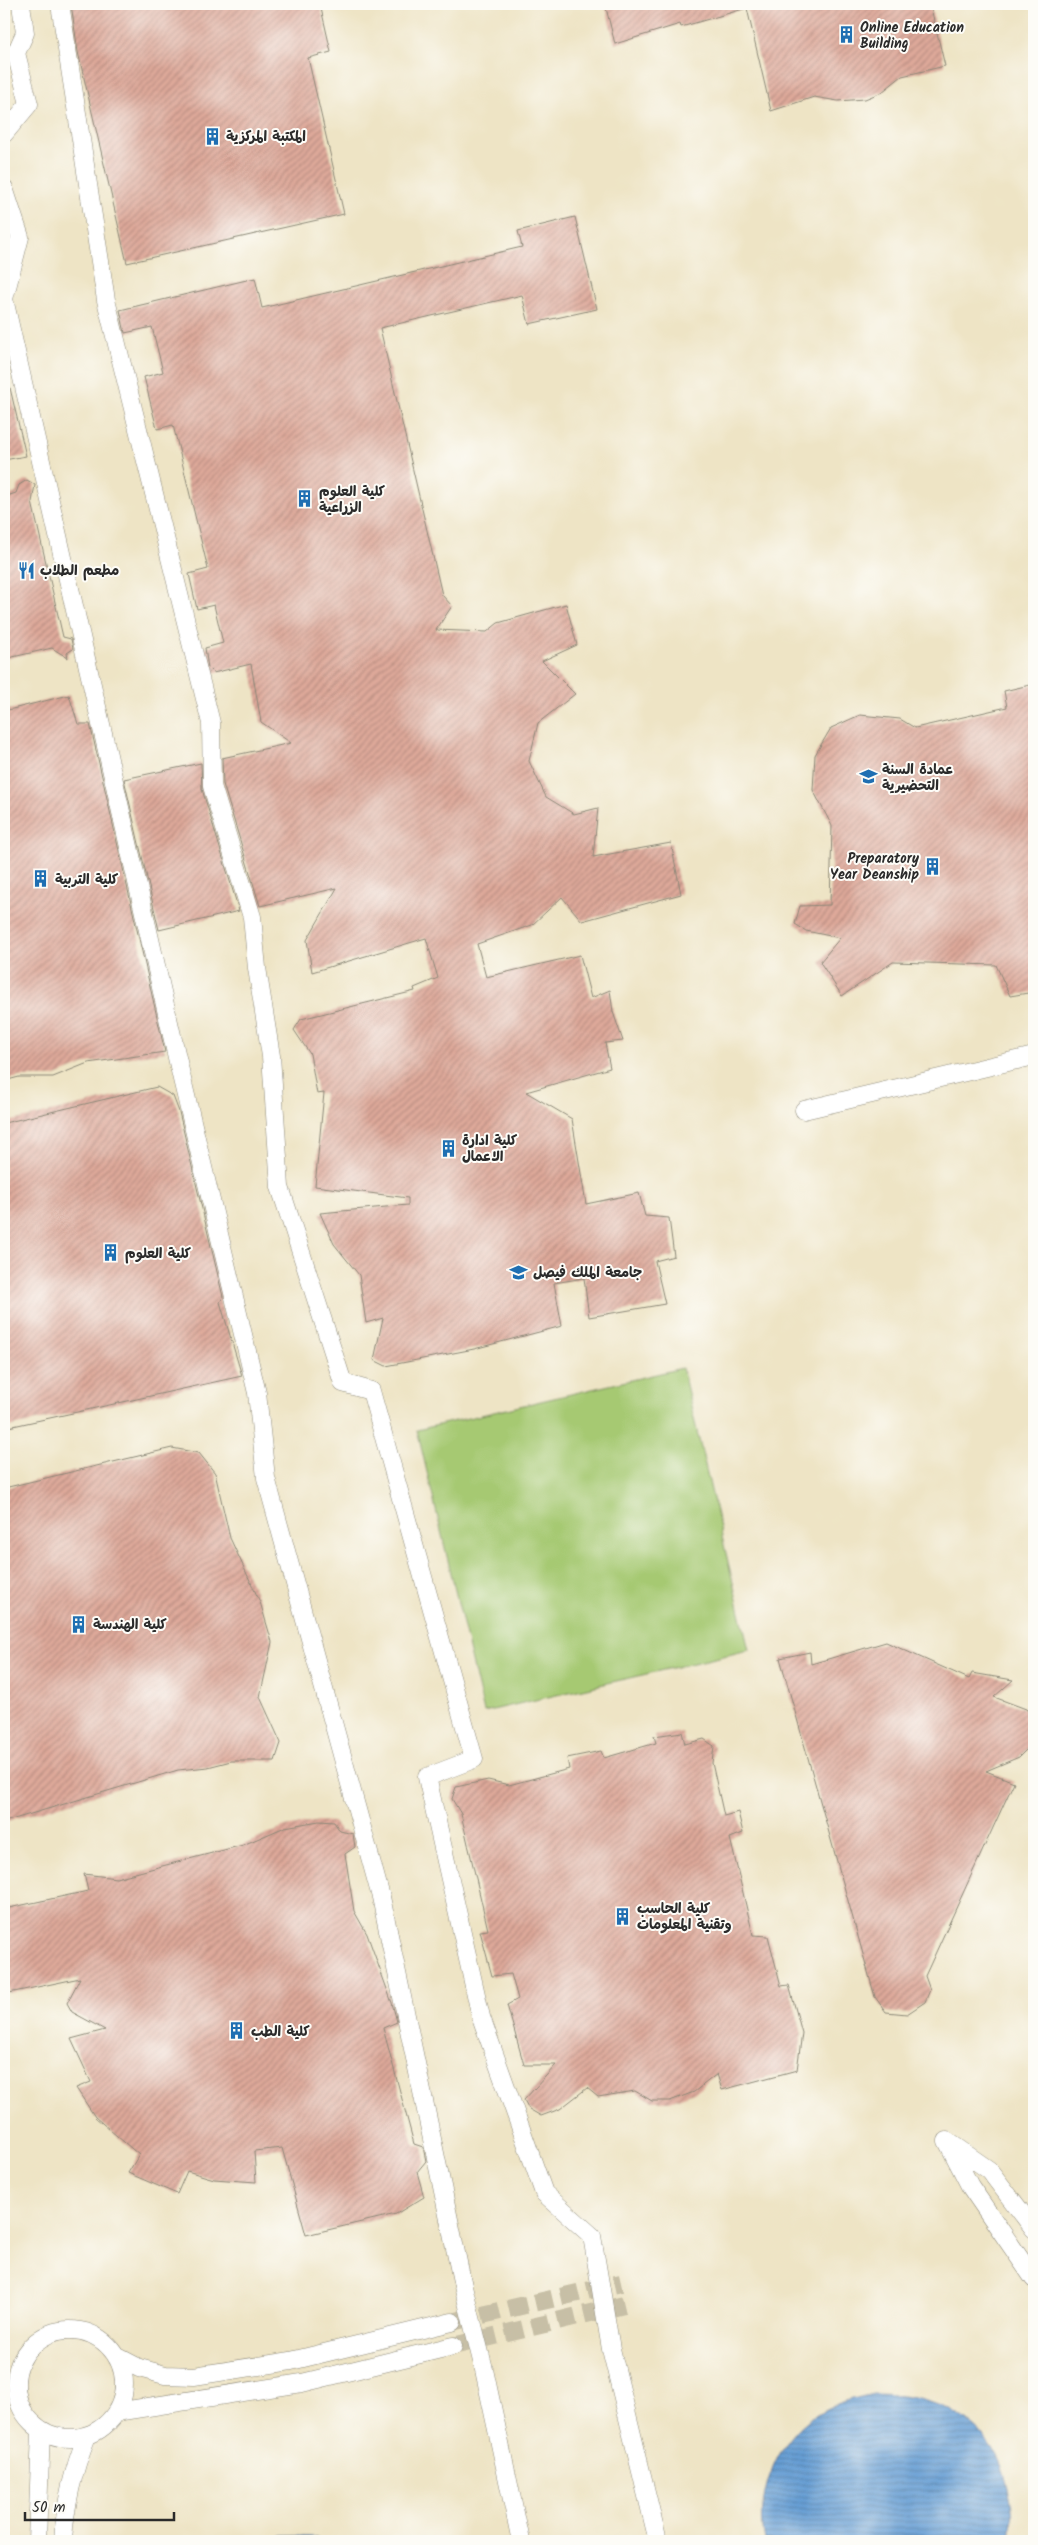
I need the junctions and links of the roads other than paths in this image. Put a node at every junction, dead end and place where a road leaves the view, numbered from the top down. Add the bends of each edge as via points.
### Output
1 (21, 4) edge
2 (60, 4) edge
3 (4, 134) edge
4 (4, 188) edge
5 (4, 299) edge
6 (1034, 1056) edge
7 (804, 1110) dead end
8 (1034, 2229) edge
9 (1034, 2279) edge
10 (452, 2322) tunnel mouth
11 (453, 2346) tunnel mouth
12 (116, 2356) junction
13 (116, 2412) junction
14 (41, 2430) junction
15 (87, 2436) junction
16 (36, 2541) edge
17 (62, 2541) edge
18 (521, 2541) edge
19 (658, 2541) edge

1 - 3 street via 25,33 16,53 29,104
2 - 19 street via 106,300 212,723 212,786 252,917 271,1056 280,1187 343,1383 371,1391 474,1759 427,1777 481,2017 544,2193 592,2236 611,2349
4 - 5 street via 20,237
5 - 18 street via 181,1076 257,1393 266,1478 381,1897 463,2286
6 - 7 street
8 - 9 street via 989,2170 947,2141 970,2186
10 - 12 street via 291,2361 194,2376 165,2375
11 - 13 street via 302,2383
12 - 13 street via 124,2378 124,2390
12 - 14 street via 99,2339 76,2330 52,2333 31,2346 18,2367 15,2390 24,2413
13 - 15 street via 108,2422
14 - 15 street via 63,2438
14 - 16 street
15 - 17 street via 76,2464 64,2513

